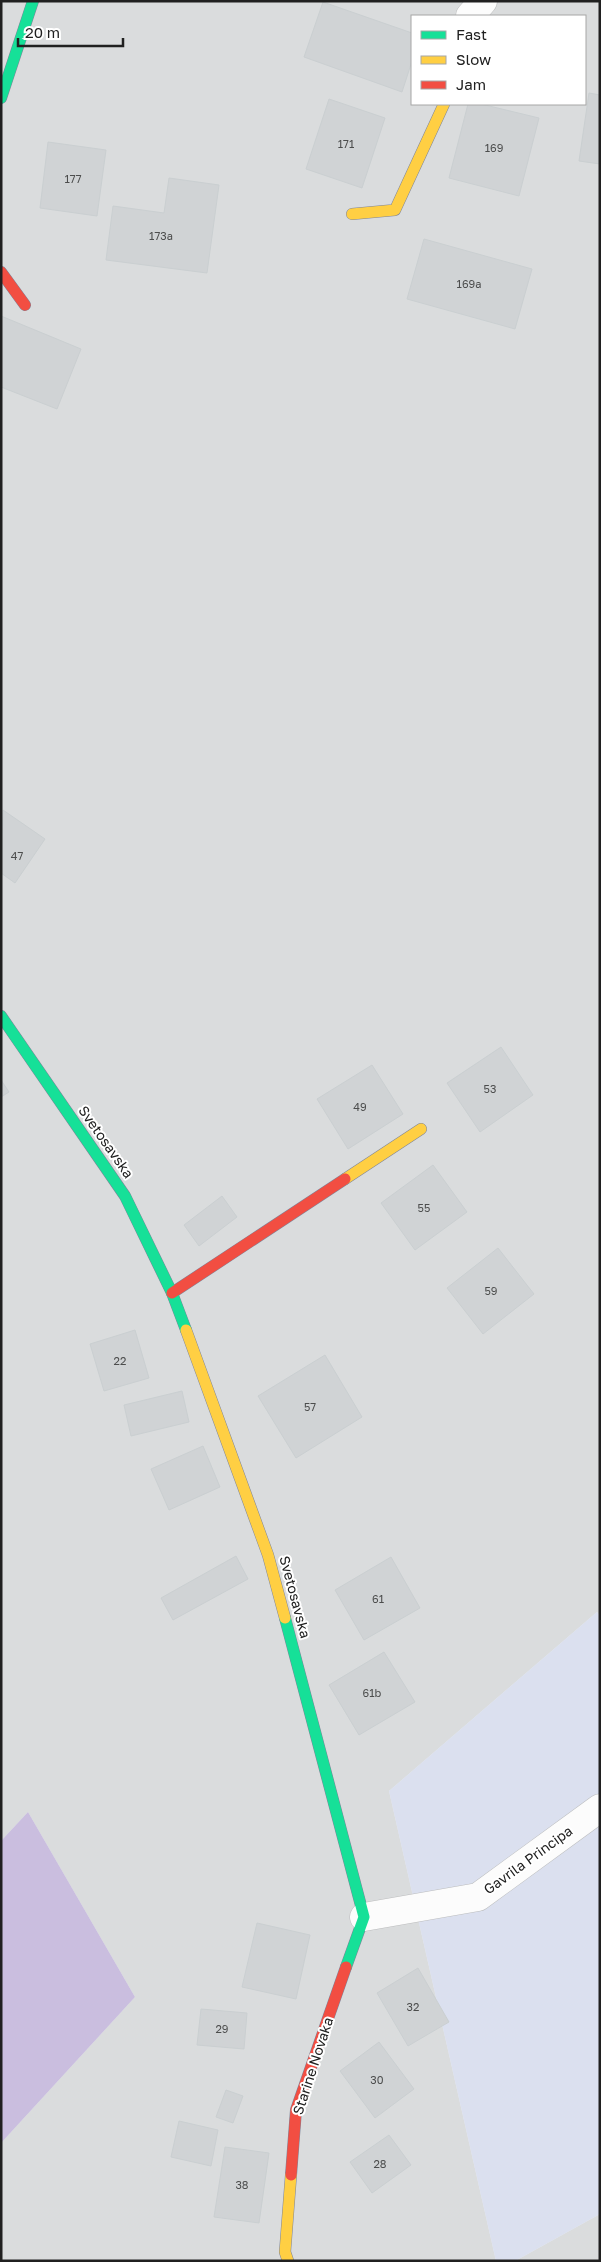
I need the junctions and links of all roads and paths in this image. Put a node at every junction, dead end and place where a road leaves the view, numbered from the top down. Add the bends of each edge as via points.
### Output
1 (33, 1) edge
2 (483, 1) edge
3 (471, 15) edge
4 (1, 98) edge
5 (444, 105) edge
6 (352, 214) dead end
7 (1, 272) edge
8 (25, 305) dead end
9 (1, 1016) edge
10 (421, 1129) dead end
11 (172, 1293) junction
12 (600, 1808) edge
13 (364, 1917) junction
14 (282, 2258) edge

1 - 4 street
2 - 3 street
5 - 6 street via 395,210
7 - 8 street
9 - 11 street, Svetosavska via 125,1196
10 - 11 street
11 - 13 street, Svetosavska via 268,1555
12 - 13 street, Gavrila Principa via 478,1897
13 - 14 street, Starine Novaka via 296,2110

